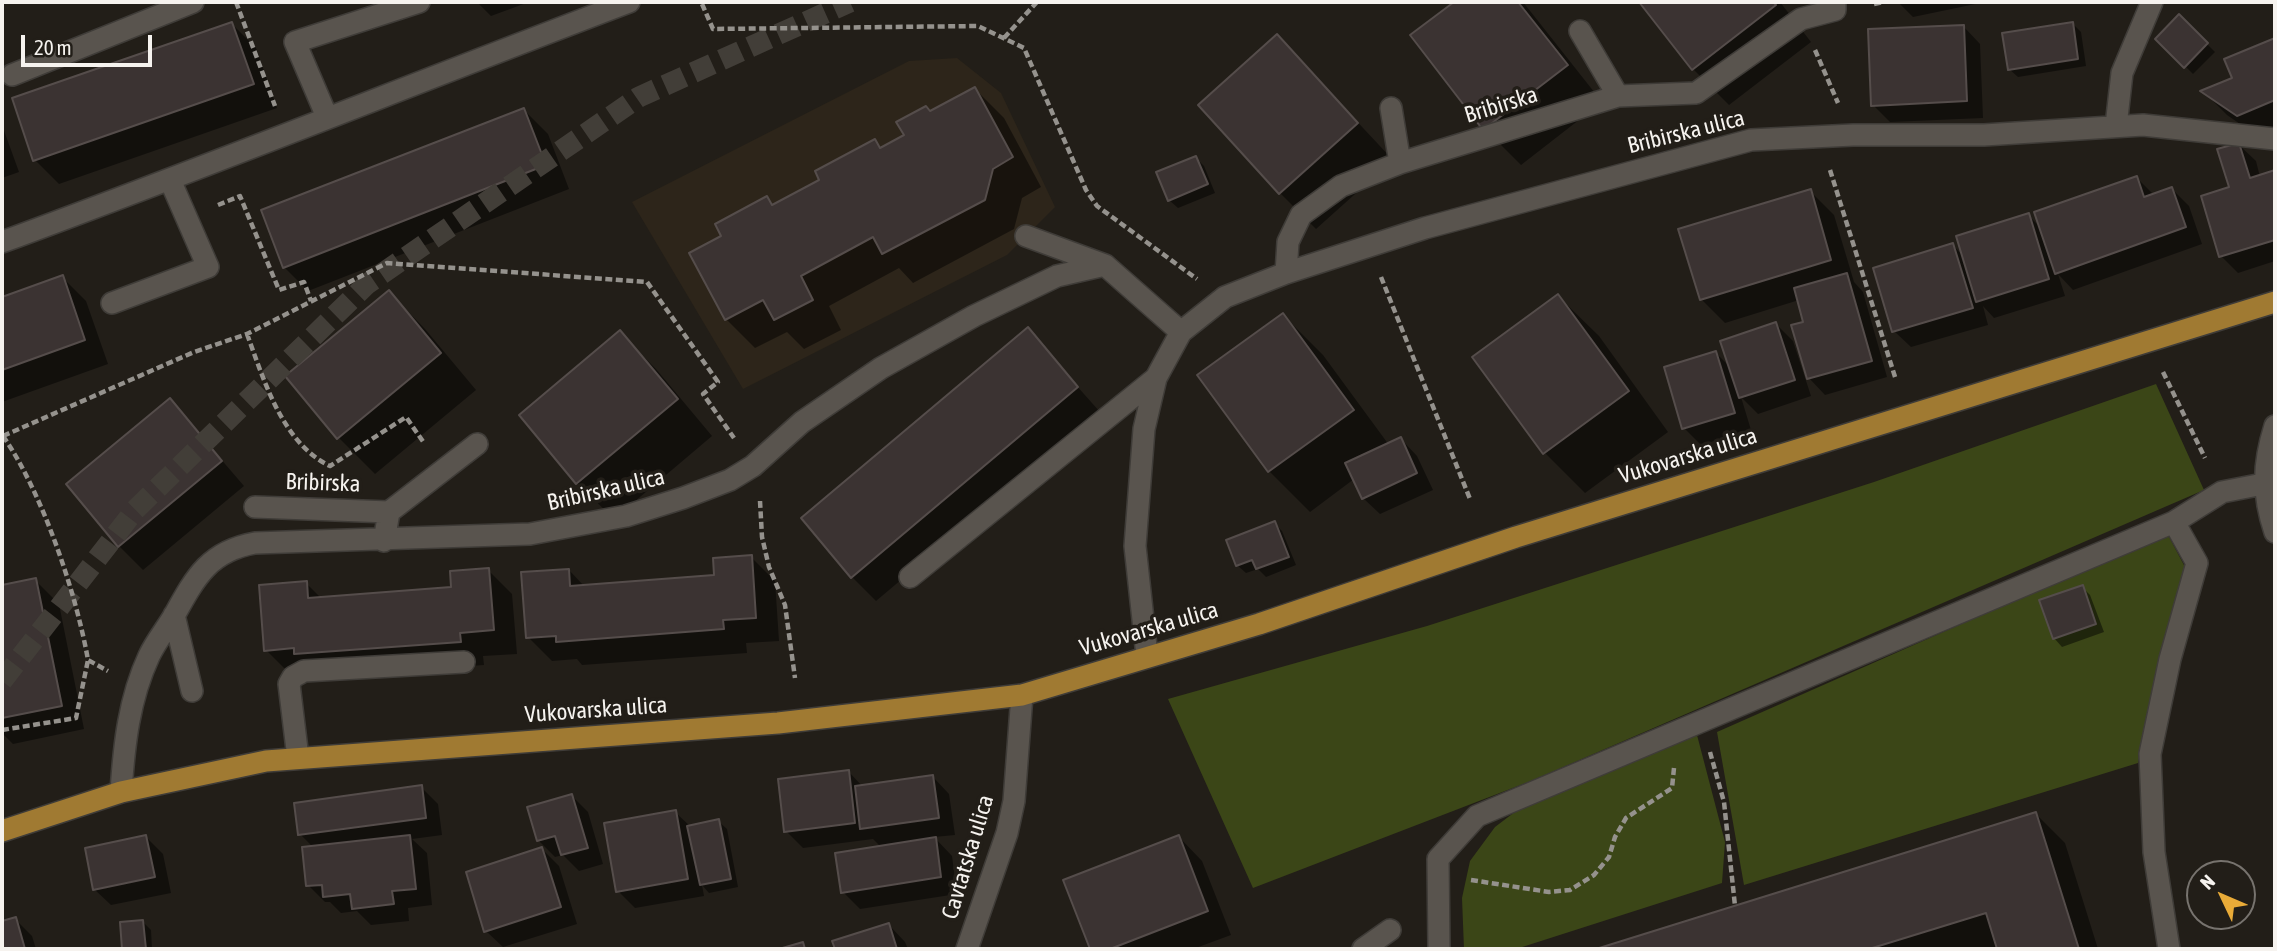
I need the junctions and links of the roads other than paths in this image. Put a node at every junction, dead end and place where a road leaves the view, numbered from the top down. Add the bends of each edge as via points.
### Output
1 (193, 2) edge
2 (419, 2) edge
3 (629, 2) edge
4 (1835, 2) edge
5 (2152, 2) edge
6 (1580, 31) dead end
7 (12, 75) dead end
8 (1618, 96) junction
9 (1391, 108) dead end
10 (327, 117) junction
11 (2116, 126) junction
12 (2275, 139) edge
13 (1400, 163) junction
14 (170, 180) junction
15 (1026, 236) dead end
16 (2, 242) edge
17 (1105, 265) junction
18 (1286, 273) junction
19 (2275, 302) edge
20 (112, 303) dead end
21 (1181, 332) junction
22 (1156, 377) junction
23 (2275, 426) edge
24 (477, 444) dead end
25 (2263, 484) junction
26 (255, 507) dead end
27 (389, 512) junction
28 (2174, 522) junction
29 (2275, 532) edge
30 (384, 541) junction
31 (910, 577) dead end
32 (174, 615) junction
33 (1147, 656) junction
34 (464, 662) dead end
35 (192, 691) dead end
36 (1022, 695) junction
37 (298, 758) junction
38 (121, 792) junction
39 (2, 831) edge
40 (1390, 930) dead end
41 (967, 949) edge
42 (1363, 949) edge
43 (1439, 949) edge
44 (2169, 949) edge

1 - 7 street
2 - 10 street via 295,42
3 - 10 street
4 - 8 street, Bribirska via 1835,10 1801,19 1696,93
5 - 11 street via 2122,73
6 - 8 street
8 - 13 street, Bribirska
9 - 13 street
10 - 14 street
11 - 12 street, Bribirska ulica via 2200,128
11 - 18 street, Bribirska ulica via 1984,135 1751,140 1425,228
13 - 18 street, Bribirska via 1341,187 1301,215 1288,242
14 - 16 street
14 - 20 street via 208,267
15 - 17 street
17 - 21 street
17 - 30 street, Bribirska ulica via 1057,276 904,355 803,422 753,466 683,498 626,516 530,534
18 - 21 street, Bribirska ulica via 1224,297
19 - 33 main road, Vukovarska ulica
21 - 22 street, Bribirska ulica
22 - 31 street
22 - 33 street, Bribirska ulica via 1144,429 1135,546
23 - 25 street
24 - 27 street, Bribirska
25 - 28 street via 2222,492
25 - 29 street
26 - 27 street, Bribirska
27 - 30 street, Bribirska
28 - 43 street via 1477,816 1438,859
28 - 44 street via 2197,563 2150,754 2154,852
30 - 32 street, Bribirska ulica via 237,546 211,560
32 - 35 street
32 - 38 street, Bribirska ulica via 150,655 131,707
33 - 36 main road, Vukovarska ulica
34 - 37 street via 304,671 293,677 289,684
36 - 37 main road, Vukovarska ulica via 778,723
36 - 41 street, Cavtatska ulica via 1014,802
37 - 38 main road, Vukovarska ulica
38 - 39 main road, Vukovarska ulica
40 - 42 street

